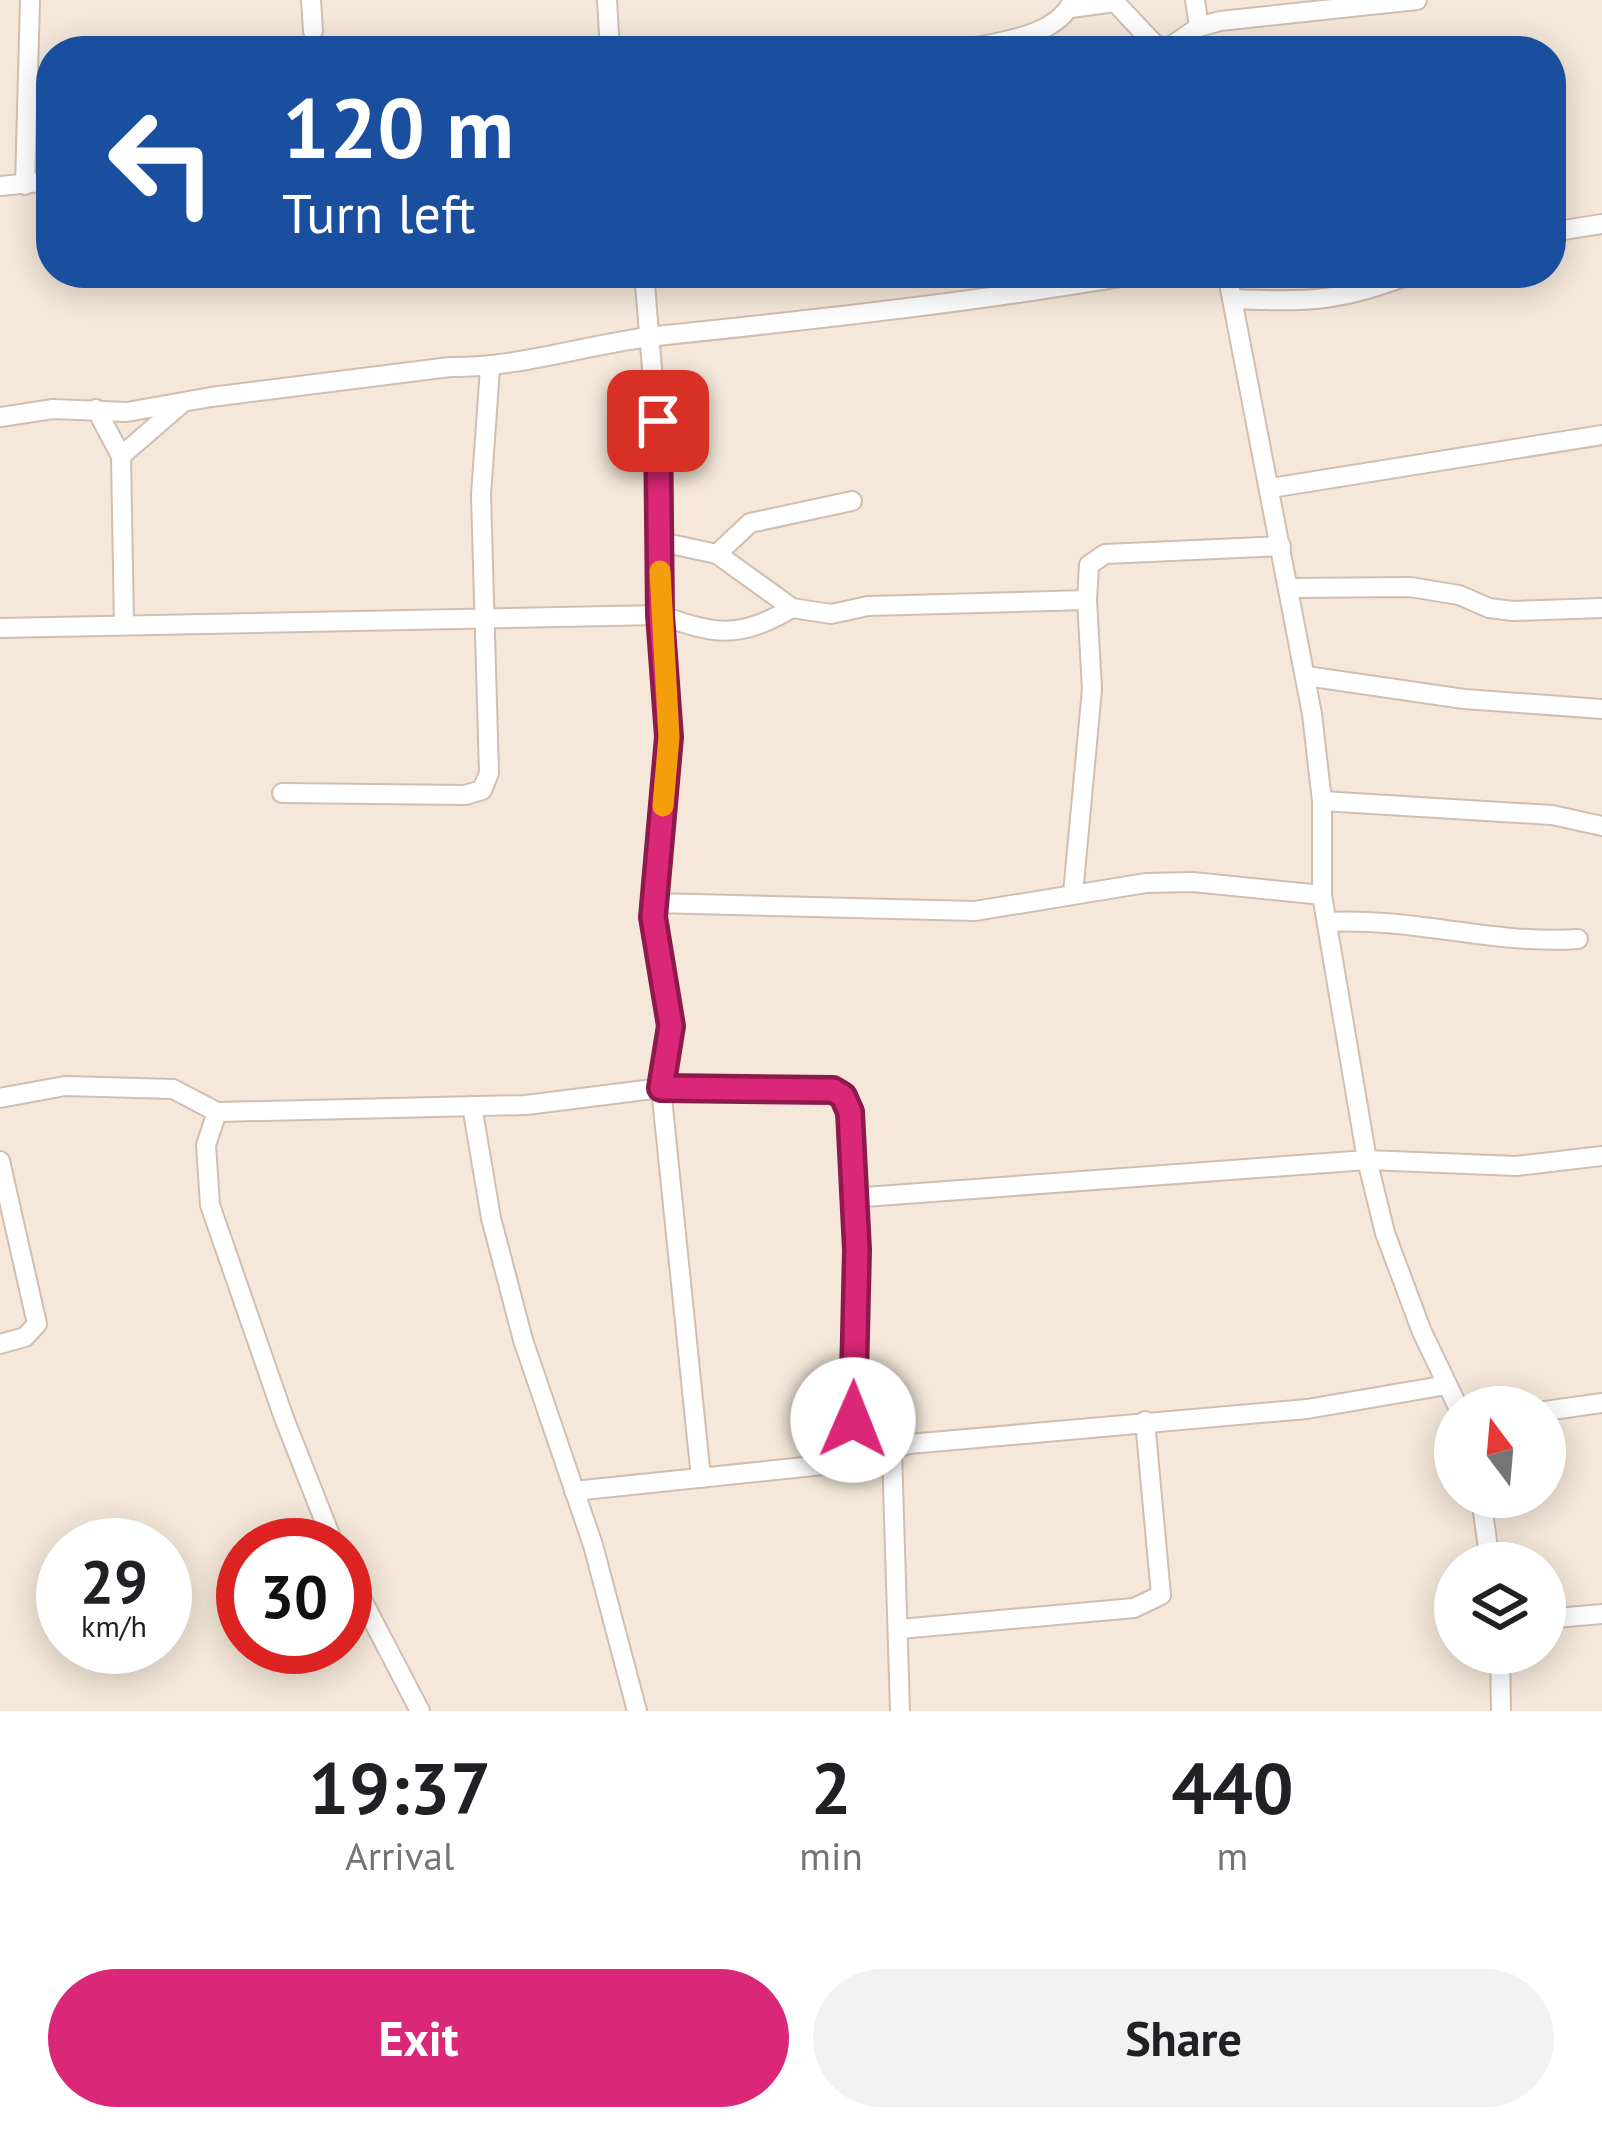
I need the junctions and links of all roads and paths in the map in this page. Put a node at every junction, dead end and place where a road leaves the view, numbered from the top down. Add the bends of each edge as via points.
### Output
1 (30, 0) edge
2 (310, 0) edge
3 (607, 0) edge
4 (1196, 0) edge
5 (1417, 0) edge
6 (1114, 1) edge
7 (1379, 3) edge
8 (1072, 4) edge
9 (1199, 27) junction
10 (313, 31) dead end
11 (609, 36) edge
12 (1012, 36) edge
13 (1148, 36) edge
14 (1185, 36) edge
15 (36, 183) edge
16 (25, 185) junction
17 (0, 186) edge
18 (1602, 224) edge
19 (1566, 230) edge
20 (646, 288) edge
21 (1056, 288) edge
22 (1230, 288) edge
23 (1371, 288) edge
24 (1233, 299) junction
25 (652, 337) junction
26 (490, 368) junction
27 (180, 405) junction
28 (96, 409) junction
29 (0, 417) edge
30 (1602, 435) edge
31 (121, 456) junction
32 (1271, 488) junction
33 (852, 501) dead end
34 (661, 542) junction
35 (1281, 545) junction
36 (717, 554) junction
37 (1290, 588) junction
38 (1087, 600) junction
39 (792, 608) junction
40 (1602, 608) edge
41 (484, 615) junction
42 (660, 615) junction
43 (124, 624) junction
44 (0, 628) edge
45 (1306, 676) junction
46 (1602, 710) edge
47 (282, 793) dead end
48 (1322, 801) junction
49 (1602, 826) edge
50 (1073, 894) junction
51 (1322, 895) junction
52 (655, 903) junction
53 (1327, 922) junction
54 (1578, 939) dead end
55 (661, 1088) junction
56 (0, 1098) edge
57 (472, 1106) junction
58 (217, 1112) junction
59 (1602, 1156) edge
60 (1367, 1160) junction
61 (0, 1161) edge
62 (851, 1198) junction
63 (0, 1344) edge
64 (1447, 1385) joint
65 (1602, 1403) edge
66 (1566, 1408) edge
67 (1144, 1421) junction
68 (892, 1453) junction
69 (852, 1462) junction
70 (701, 1478) junction
71 (574, 1491) junction
72 (324, 1518) edge
73 (1602, 1614) edge
74 (1566, 1617) edge
75 (372, 1619) edge
76 (900, 1629) junction
77 (1501, 1674) edge
78 (420, 1711) edge
79 (637, 1711) edge
80 (900, 1711) edge
81 (1502, 1711) edge

1 - 16 street
2 - 10 street
3 - 11 street
4 - 9 street
5 - 7 street
6 - 8 street
6 - 13 street
7 - 9 street
8 - 12 street via 1049,26
9 - 14 street
15 - 16 street
16 - 17 street
18 - 19 street
20 - 25 street
21 - 25 street
22 - 24 street
23 - 24 street via 1314,302
24 - 32 street
25 - 26 street
25 - 34 street
26 - 27 street
26 - 41 street via 481,445
27 - 28 street
27 - 31 street
28 - 29 street
28 - 31 street
30 - 32 street
31 - 43 street
32 - 35 street
33 - 36 street via 750,523
34 - 36 street
34 - 42 street
35 - 37 street
35 - 38 street via 1106,554 1089,565
36 - 39 street
37 - 40 street via 1410,587 1513,611
37 - 45 street
38 - 39 street via 868,605 831,614
38 - 50 street via 1092,689
39 - 42 street via 729,634
41 - 42 street
41 - 43 street
41 - 47 street via 489,773 482,790
42 - 52 street via 669,737
43 - 44 street
45 - 46 street
45 - 48 street
48 - 49 street via 1552,815
48 - 51 street
50 - 51 street via 1193,882
50 - 52 street via 975,911
51 - 53 street
52 - 55 street via 671,1026
53 - 54 street via 1532,942
53 - 60 street
55 - 57 street
55 - 62 street via 833,1090 850,1112
55 - 70 street
56 - 58 street via 65,1087 172,1089
57 - 58 street
57 - 71 street via 518,1320
58 - 72 street via 206,1145 210,1205
59 - 60 street via 1516,1166
60 - 62 street
60 - 64 street via 1385,1233
61 - 63 street via 37,1324
62 - 69 street
64 - 67 street via 1307,1409
65 - 66 street
67 - 68 street via 909,1444
67 - 76 street via 1161,1595 1135,1608
68 - 69 street
68 - 76 street
69 - 70 street
70 - 71 street
71 - 79 street
73 - 74 street
75 - 78 street
76 - 80 street
77 - 81 street

